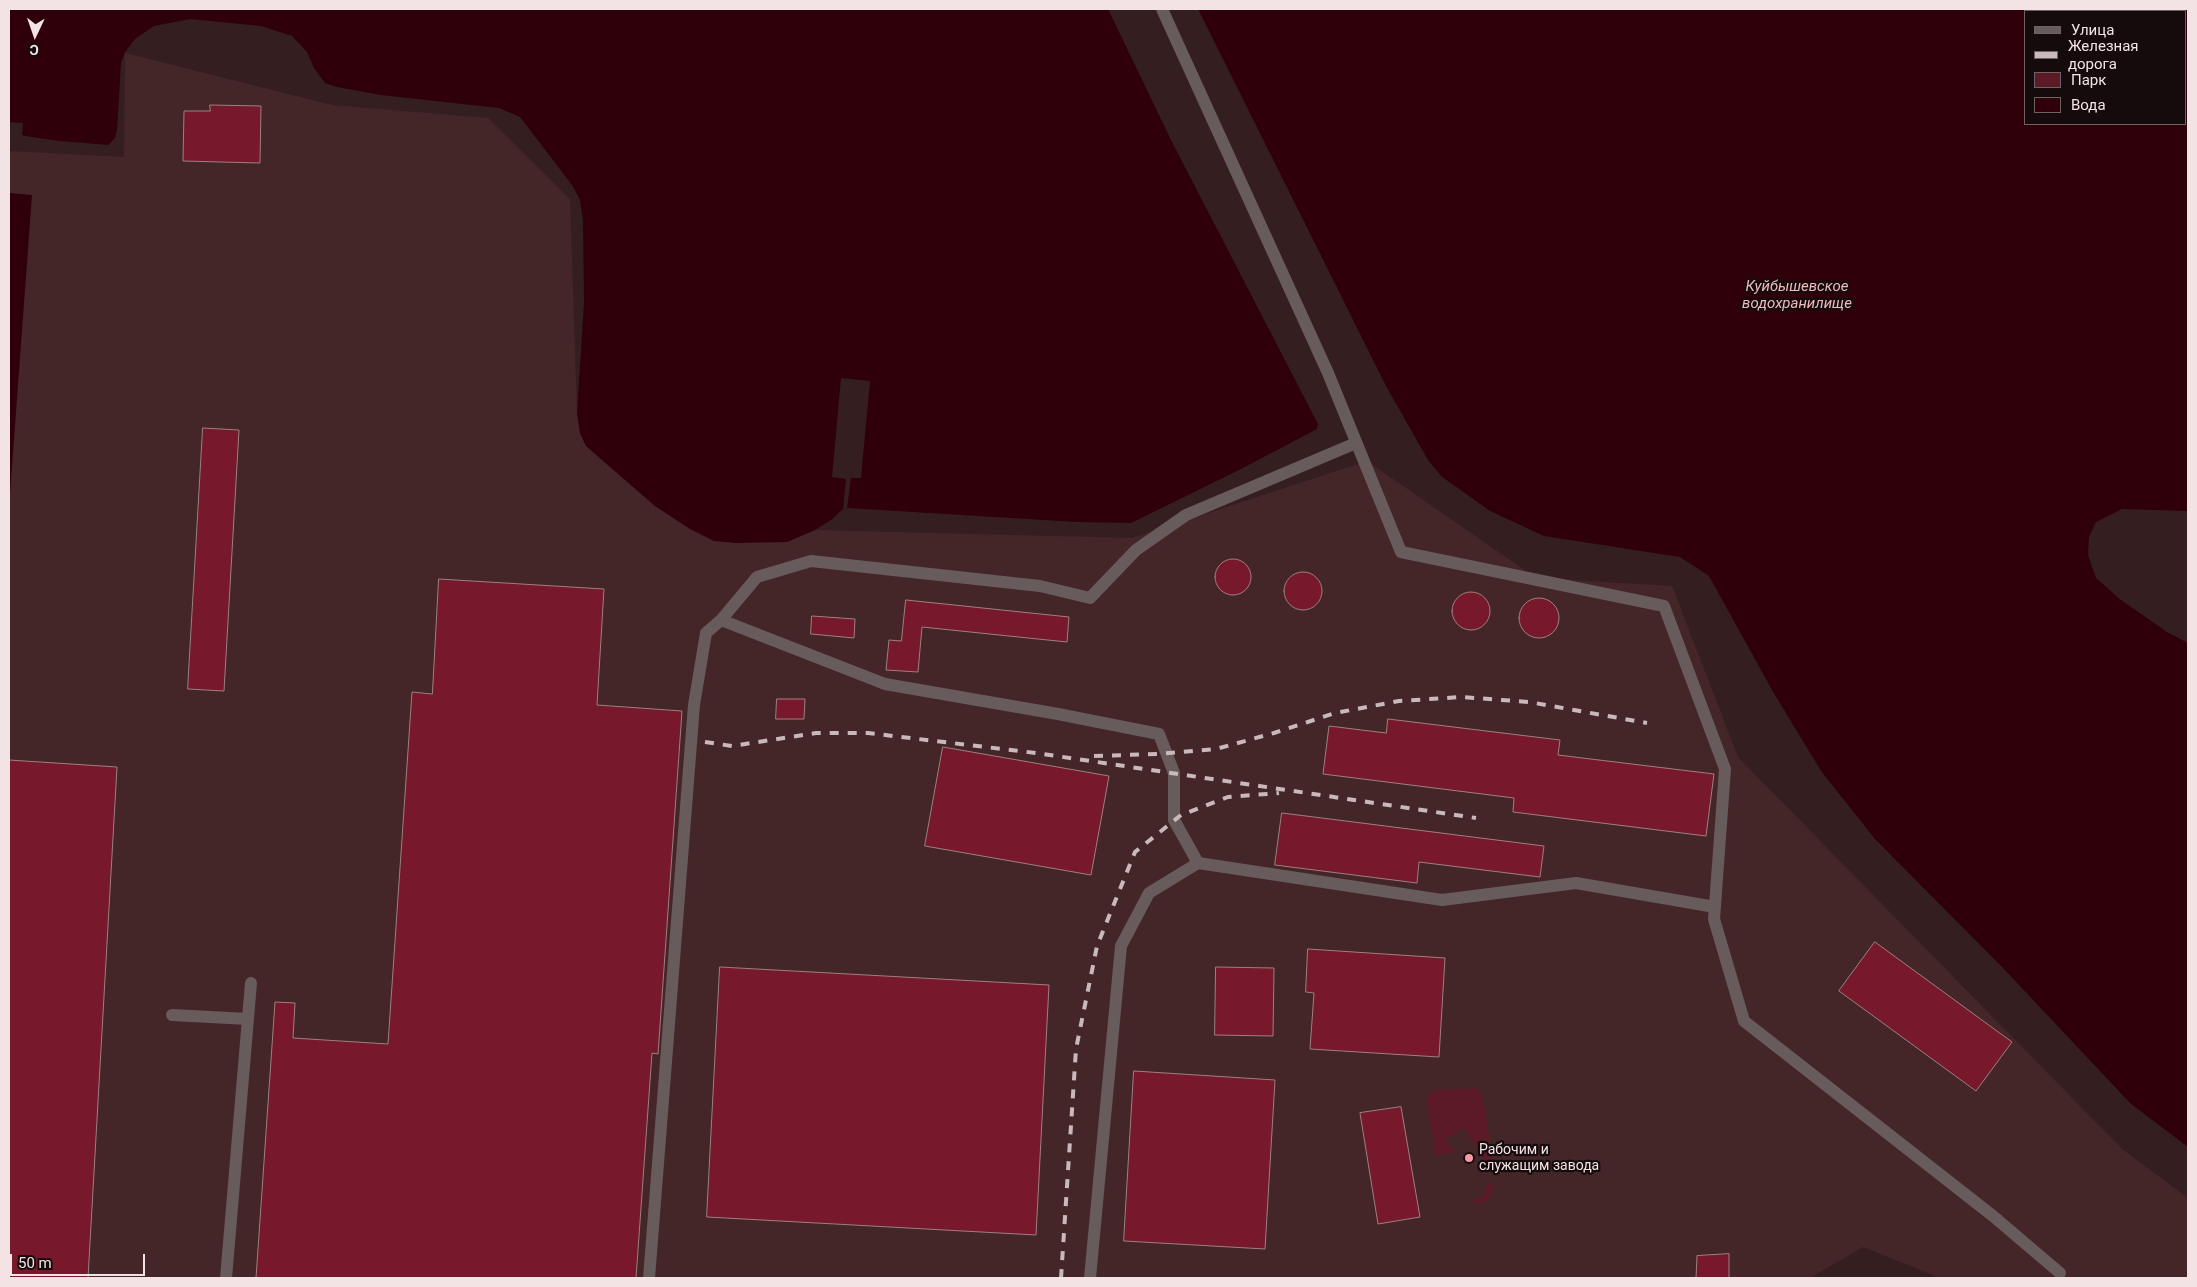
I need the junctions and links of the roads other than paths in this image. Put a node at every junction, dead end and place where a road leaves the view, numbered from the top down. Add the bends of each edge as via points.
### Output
1 (1162, 9) edge
2 (1356, 443) junction
3 (721, 620) junction
4 (1198, 863) junction
5 (1715, 907) junction
6 (251, 983) dead end
7 (172, 1015) dead end
8 (248, 1019) junction
9 (2060, 1273) dead end
10 (226, 1278) edge
11 (649, 1278) edge
12 (1090, 1278) edge

1 - 2 lane via 1328,373
2 - 3 lane via 1186,515 1136,550 1090,598 1040,586 811,561 757,576
2 - 5 lane via 1400,552 1664,606 1725,769
3 - 4 lane via 885,684 1159,734 1174,773 1174,820
3 - 11 lane via 706,633 694,705
4 - 5 lane via 1442,900 1576,883
4 - 12 lane via 1149,893 1121,946
5 - 9 lane via 1714,919 1744,1021 1993,1216
6 - 8 lane
7 - 8 lane
8 - 10 lane

